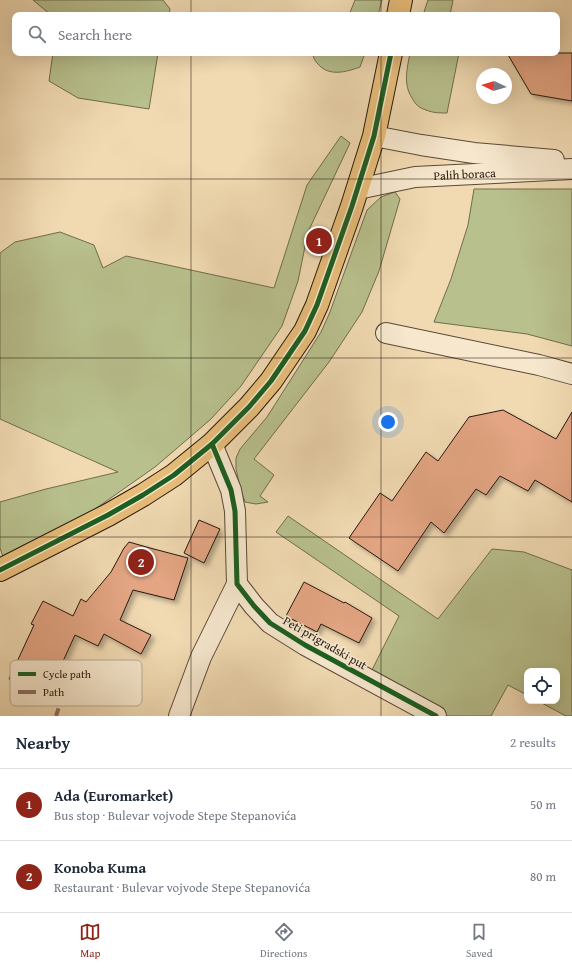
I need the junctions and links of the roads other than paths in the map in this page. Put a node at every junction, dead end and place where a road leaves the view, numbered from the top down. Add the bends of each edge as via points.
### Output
1 (401, 0) edge
2 (399, 12) edge
3 (390, 56) edge
4 (374, 136) junction
5 (572, 162) edge
6 (572, 169) edge
7 (358, 189) junction
8 (386, 333) dead end
9 (572, 374) edge
10 (212, 444) junction
11 (0, 570) edge
12 (237, 584) junction
13 (179, 716) edge
14 (436, 716) edge

1 - 2 main road
3 - 4 main road
4 - 5 street, Palih boraca via 420,145
4 - 7 main road
6 - 7 street, Palih boraca via 415,177
7 - 10 main road via 317,305 305,331 271,381
8 - 9 street
10 - 11 main road via 174,475 108,516
10 - 12 street via 231,490 235,510
12 - 13 street via 201,657
12 - 14 street, Peti prigradski put via 270,623

